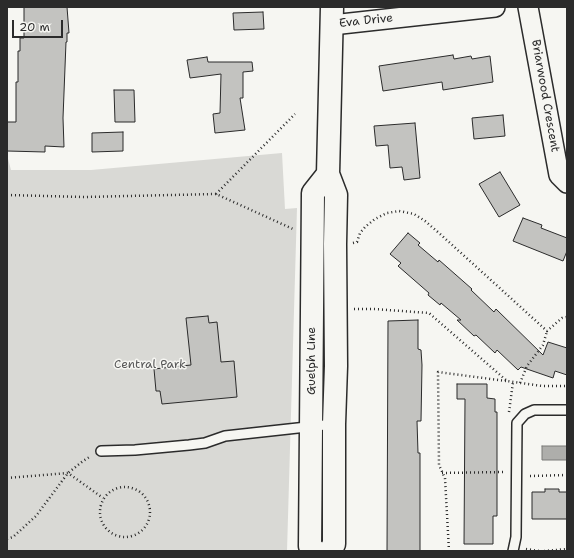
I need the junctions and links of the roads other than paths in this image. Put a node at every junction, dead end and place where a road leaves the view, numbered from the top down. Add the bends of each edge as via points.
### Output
1 (495, 7) edge
2 (528, 7) edge
3 (332, 16) edge
4 (328, 174) junction
5 (567, 182) edge
6 (567, 410) edge
7 (334, 424) junction
8 (312, 427) junction
9 (101, 451) road end
10 (315, 551) edge
11 (330, 551) edge
12 (513, 551) edge

1 - 3 street, Eva Drive
2 - 5 street, Briarwood Crescent via 559,174
3 - 4 main road, Guelph Line
4 - 7 main road, Guelph Line via 336,195
4 - 8 main road, Guelph Line via 313,194
6 - 12 lane via 534,410 525,414 517,423 516,537
7 - 8 lane
7 - 11 main road, Guelph Line via 334,544
8 - 9 lane via 225,436 205,443
8 - 10 main road, Guelph Line via 310,546

